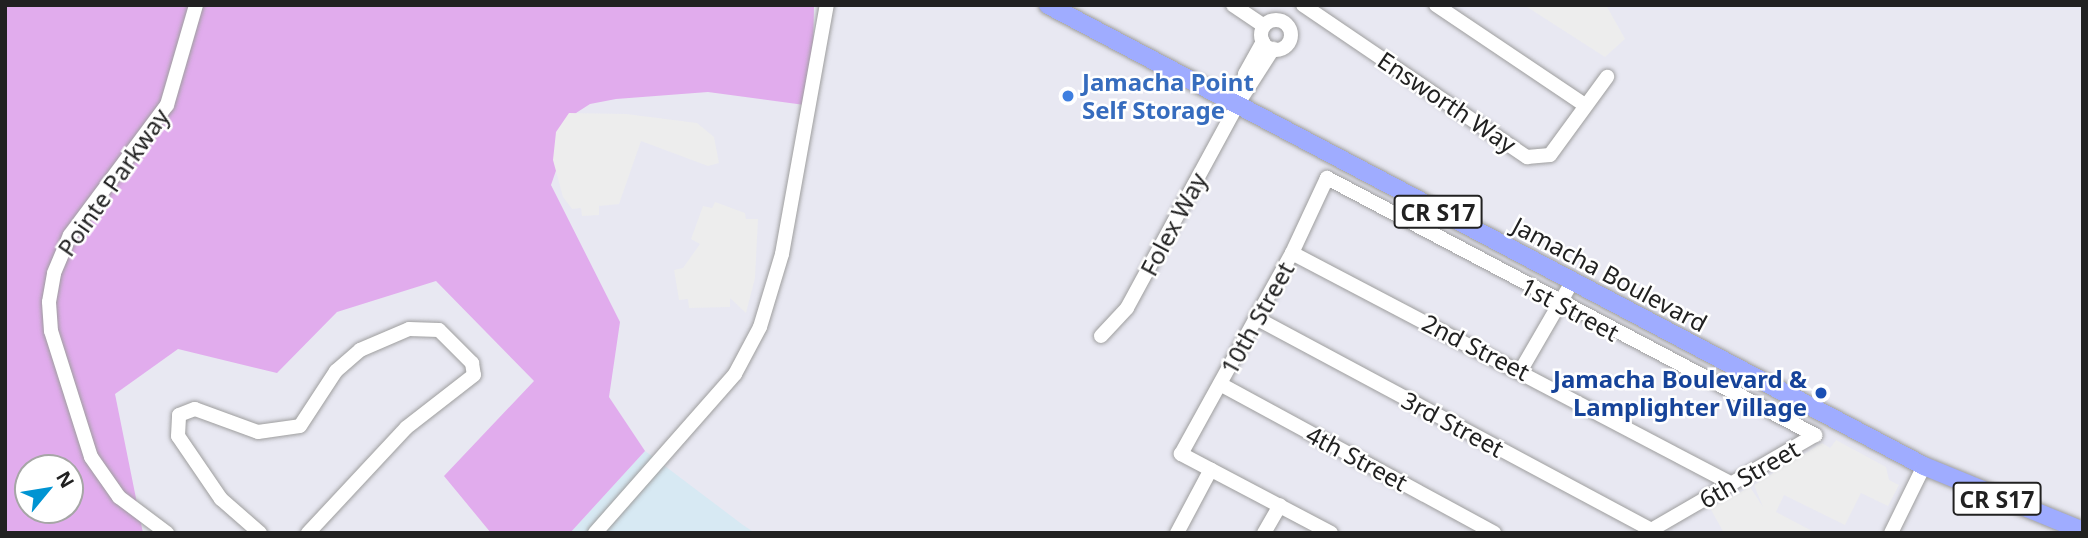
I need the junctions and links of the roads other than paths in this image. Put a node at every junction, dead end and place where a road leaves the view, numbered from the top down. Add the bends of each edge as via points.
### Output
1 (196, 5) edge
2 (827, 5) edge
3 (1048, 5) edge
4 (1233, 5) edge
5 (1295, 5) edge
6 (1303, 5) edge
7 (1436, 5) edge
8 (1284, 23) junction
9 (1264, 26) junction
10 (1268, 46) junction
11 (1606, 77) dead end
12 (1237, 105) junction
13 (1586, 105) junction
14 (1327, 178) joint
15 (1292, 253) junction
16 (1572, 282) junction
17 (1558, 304) junction
18 (1256, 318) junction
19 (1101, 336) dead end
20 (1521, 370) junction
21 (1220, 384) junction
22 (1815, 435) joint
23 (1924, 466) junction
24 (1211, 469) junction
25 (1732, 484) junction
26 (1280, 505) junction
27 (1648, 531) edge
28 (2083, 531) edge
29 (167, 533) edge
30 (260, 533) edge
31 (308, 533) edge
32 (595, 533) edge
33 (1177, 533) edge
34 (1264, 533) edge
35 (1331, 533) edge
36 (1494, 533) edge
37 (1891, 533) edge

1 - 29 street, Pointe Parkway via 167,105 70,235 54,273 49,302 51,331 91,457 119,497
2 - 32 street via 785,240 760,327 735,374
3 - 12 main road, Jamacha Boulevard / CR S17
4 - 9 street
5 - 8 street
6 - 13 street, Ensworth Way via 1527,157 1549,155
7 - 13 street
8 - 9 street via 1274,20
8 - 10 street via 1290,38 1284,47
9 - 10 street
10 - 12 street, Folex Way via 1245,74
11 - 13 street, Ensworth Way
12 - 16 main road, Jamacha Boulevard / CR S17
12 - 19 street, Folex Way via 1127,308
14 - 15 street, 10th Street
14 - 17 street, 1st Street
15 - 18 street, 10th Street
15 - 20 street, 2nd Street
16 - 17 street
16 - 23 main road, Jamacha Boulevard / CR S17
17 - 20 street
17 - 22 street, 1st Street
18 - 21 street, 10th Street
18 - 27 street, 3rd Street
20 - 25 street, 2nd Street
21 - 24 street, 10th Street via 1181,454
21 - 36 street, 4th Street
22 - 25 street, 6th Street
23 - 28 main road, Jamacha Boulevard / CR S17
23 - 37 street
24 - 26 street
24 - 33 street
25 - 27 street, 6th Street
26 - 34 street
26 - 35 street
30 - 31 street via 221,499 178,436 179,415 195,409 258,432 300,426 336,371 360,350 410,329 439,330 472,363 474,375 406,428

